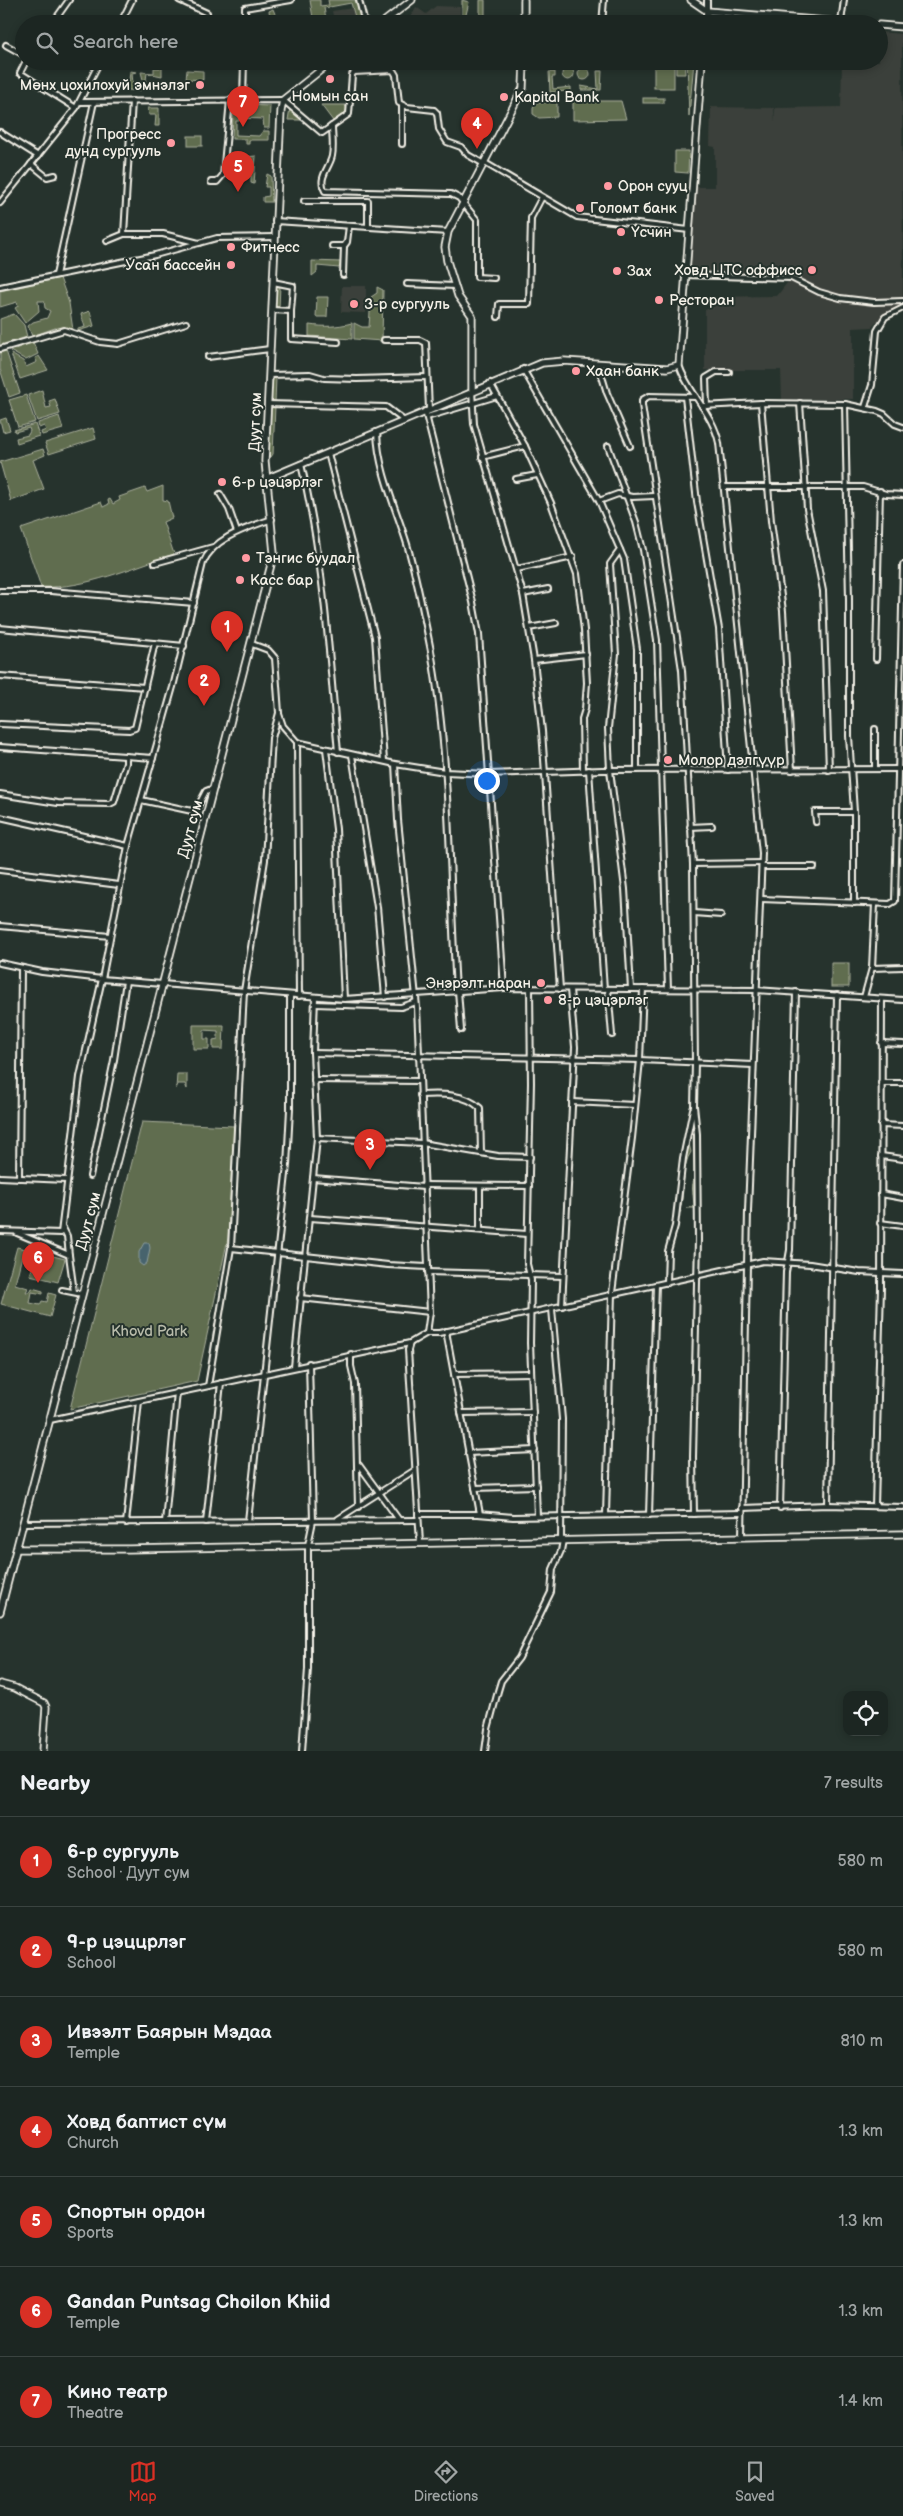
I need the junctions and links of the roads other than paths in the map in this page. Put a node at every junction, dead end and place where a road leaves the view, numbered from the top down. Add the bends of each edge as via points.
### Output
1 (69, 0) edge
2 (132, 0) edge
3 (179, 0) edge
4 (291, 0) edge
5 (359, 0) edge
6 (411, 0) edge
7 (524, 0) edge
8 (604, 0) edge
9 (691, 0) edge
10 (707, 0) edge
11 (844, 0) edge
12 (707, 11) junction
13 (207, 13) dead end
14 (58, 15) edge
15 (124, 15) edge
16 (245, 15) edge
17 (363, 15) edge
18 (392, 15) edge
19 (524, 15) edge
20 (603, 15) edge
21 (707, 15) edge
22 (756, 15) edge
23 (842, 15) edge
24 (888, 26) edge
25 (903, 27) edge
26 (6, 45) dead end
27 (15, 50) edge
28 (22, 70) edge
29 (96, 70) edge
30 (244, 70) edge
31 (321, 70) edge
32 (367, 70) joint
33 (524, 70) edge
34 (701, 70) edge
35 (230, 100) junction
36 (243, 100) junction
37 (283, 100) junction
38 (132, 101) junction
39 (80, 102) junction
40 (94, 102) junction
41 (402, 106) junction
42 (76, 108) junction
43 (332, 126) junction
44 (0, 132) edge
45 (402, 144) dead end
46 (38, 156) junction
47 (31, 164) junction
48 (485, 164) junction
49 (56, 175) dead end
50 (211, 182) dead end
51 (542, 197) junction
52 (304, 201) dead end
53 (0, 203) edge
54 (464, 203) junction
55 (275, 221) junction
56 (349, 226) junction
57 (368, 227) junction
58 (689, 230) junction
59 (448, 232) junction
60 (124, 234) junction
61 (274, 238) junction
62 (108, 241) dead end
63 (199, 243) junction
64 (332, 246) dead end
65 (344, 246) junction
66 (56, 275) junction
67 (343, 275) dead end
68 (686, 275) junction
69 (494, 278) dead end
70 (273, 282) junction
71 (407, 284) dead end
72 (454, 286) junction
73 (0, 287) edge
74 (903, 302) edge
75 (903, 308) edge
76 (272, 310) junction
77 (291, 311) junction
78 (498, 317) dead end
79 (186, 323) dead end
80 (384, 340) dead end
81 (338, 342) dead end
82 (0, 349) edge
83 (270, 349) junction
84 (208, 357) dead end
85 (598, 363) junction
86 (679, 365) junction
87 (523, 369) junction
88 (729, 372) dead end
89 (269, 375) junction
90 (427, 377) junction
91 (490, 383) junction
92 (472, 390) junction
93 (497, 396) junction
94 (686, 397) junction
95 (696, 397) junction
96 (474, 402) junction
97 (761, 403) junction
98 (800, 403) junction
99 (268, 404) junction
100 (845, 404) junction
101 (702, 406) junction
102 (707, 406) junction
103 (865, 407) junction
104 (427, 412) junction
105 (403, 420) junction
106 (903, 427) edge
107 (377, 432) junction
108 (525, 446) junction
109 (608, 446) dead end
110 (630, 446) dead end
111 (328, 453) junction
112 (482, 457) junction
113 (300, 464) junction
114 (537, 475) junction
115 (266, 479) junction
116 (516, 479) dead end
117 (724, 486) junction
118 (768, 487) junction
119 (846, 487) junction
120 (806, 488) junction
121 (880, 491) junction
122 (220, 494) dead end
123 (624, 495) junction
124 (903, 495) edge
125 (654, 496) junction
126 (599, 501) junction
127 (272, 519) junction
128 (237, 532) junction
129 (216, 546) junction
130 (620, 550) junction
131 (573, 557) junction
132 (155, 563) dead end
133 (903, 565) edge
134 (517, 569) junction
135 (548, 589) dead end
136 (0, 591) edge
137 (903, 593) edge
138 (523, 594) junction
139 (194, 603) junction
140 (556, 623) dead end
141 (0, 628) edge
142 (529, 628) junction
143 (155, 643) junction
144 (902, 643) edge
145 (252, 644) junction
146 (184, 646) junction
147 (586, 654) junction
148 (876, 659) dead end
149 (534, 660) junction
150 (0, 676) edge
151 (902, 683) edge
152 (145, 686) junction
153 (279, 713) junction
154 (0, 724) edge
155 (901, 724) edge
156 (875, 729) dead end
157 (297, 742) junction
158 (0, 747) edge
159 (326, 749) junction
160 (338, 752) junction
161 (352, 754) junction
162 (126, 756) junction
163 (153, 758) junction
164 (384, 762) junction
165 (395, 764) junction
166 (875, 769) junction
167 (901, 769) edge
168 (588, 770) junction
169 (610, 770) junction
170 (637, 770) junction
171 (661, 770) junction
172 (686, 770) junction
173 (728, 770) junction
174 (792, 770) junction
175 (829, 770) junction
176 (851, 770) junction
177 (544, 771) junction
178 (583, 771) junction
179 (754, 771) junction
180 (445, 772) junction
181 (490, 774) junction
182 (214, 788) junction
183 (0, 794) edge
184 (141, 800) junction
185 (854, 812) junction
186 (0, 817) edge
187 (901, 817) edge
188 (816, 822) dead end
189 (712, 826) dead end
190 (690, 828) junction
191 (128, 846) junction
192 (900, 846) edge
193 (692, 864) junction
194 (762, 865) junction
195 (814, 867) dead end
196 (0, 870) edge
197 (119, 885) junction
198 (760, 899) junction
199 (854, 903) junction
200 (875, 904) junction
201 (694, 913) junction
202 (721, 915) dead end
203 (0, 926) edge
204 (110, 936) junction
205 (0, 963) edge
206 (903, 967) edge
207 (21, 968) junction
208 (872, 968) junction
209 (102, 980) junction
210 (126, 981) junction
211 (162, 984) junction
212 (504, 988) junction
213 (530, 989) junction
214 (560, 989) junction
215 (570, 989) junction
216 (606, 989) junction
217 (631, 989) junction
218 (643, 989) junction
219 (668, 989) junction
220 (694, 989) junction
221 (457, 990) junction
222 (756, 990) junction
223 (244, 991) junction
224 (796, 992) junction
225 (416, 994) junction
226 (290, 995) junction
227 (837, 995) junction
228 (299, 996) junction
229 (315, 997) junction
230 (385, 997) junction
231 (864, 997) junction
232 (344, 998) junction
233 (882, 999) junction
234 (903, 1000) edge
235 (416, 1002) junction
236 (315, 1004) junction
237 (460, 1030) dead end
238 (612, 1035) dead end
239 (881, 1043) junction
240 (903, 1044) edge
241 (313, 1053) junction
242 (419, 1056) junction
243 (531, 1058) junction
244 (574, 1059) junction
245 (640, 1060) junction
246 (695, 1063) junction
247 (754, 1065) junction
248 (314, 1080) junction
249 (419, 1081) junction
250 (881, 1083) junction
251 (903, 1083) edge
252 (420, 1095) junction
253 (572, 1102) junction
254 (635, 1105) junction
255 (694, 1106) junction
256 (882, 1125) junction
257 (903, 1126) edge
258 (317, 1138) junction
259 (422, 1143) junction
260 (481, 1153) junction
261 (881, 1156) junction
262 (530, 1157) junction
263 (903, 1159) edge
264 (90, 1176) dead end
265 (0, 1177) edge
266 (19, 1178) junction
267 (313, 1178) junction
268 (66, 1180) junction
269 (424, 1186) junction
270 (480, 1186) junction
271 (529, 1186) junction
272 (881, 1194) junction
273 (903, 1198) edge
274 (310, 1218) junction
275 (880, 1223) junction
276 (61, 1225) junction
277 (903, 1226) edge
278 (426, 1227) junction
279 (480, 1229) junction
280 (0, 1231) edge
281 (12, 1231) junction
282 (527, 1234) junction
283 (231, 1248) junction
284 (279, 1254) junction
285 (69, 1255) junction
286 (306, 1256) junction
287 (788, 1262) junction
288 (747, 1264) junction
289 (428, 1267) junction
290 (834, 1269) junction
291 (428, 1272) junction
292 (881, 1272) junction
293 (903, 1274) edge
294 (530, 1275) junction
295 (563, 1276) junction
296 (697, 1277) junction
297 (667, 1283) junction
298 (656, 1285) junction
299 (62, 1290) dead end
300 (74, 1292) junction
301 (612, 1293) junction
302 (82, 1294) junction
303 (300, 1298) junction
304 (562, 1306) junction
305 (552, 1309) junction
306 (430, 1312) junction
307 (530, 1314) junction
308 (446, 1332) junction
309 (426, 1333) junction
310 (410, 1343) junction
311 (351, 1354) junction
312 (309, 1363) junction
313 (294, 1367) junction
314 (264, 1373) junction
315 (531, 1373) junction
316 (454, 1374) junction
317 (221, 1383) junction
318 (208, 1386) junction
319 (177, 1392) junction
320 (139, 1401) junction
321 (533, 1412) junction
322 (461, 1413) junction
323 (50, 1420) junction
324 (535, 1450) junction
325 (468, 1453) junction
326 (358, 1464) junction
327 (415, 1470) junction
328 (536, 1486) junction
329 (475, 1488) junction
330 (379, 1494) junction
331 (828, 1506) junction
332 (875, 1506) junction
333 (358, 1507) junction
334 (903, 1507) edge
335 (742, 1508) junction
336 (780, 1508) junction
337 (742, 1513) junction
338 (418, 1514) junction
339 (480, 1514) junction
340 (649, 1514) junction
341 (694, 1514) junction
342 (606, 1515) junction
343 (537, 1516) junction
344 (560, 1516) junction
345 (399, 1520) junction
346 (418, 1520) junction
347 (313, 1521) junction
348 (336, 1521) junction
349 (126, 1522) junction
350 (165, 1522) junction
351 (206, 1522) junction
352 (248, 1522) junction
353 (23, 1524) junction
354 (903, 1534) edge
355 (742, 1537) junction
356 (562, 1540) junction
357 (420, 1543) junction
358 (308, 1545) junction
359 (17, 1549) junction
360 (0, 1612) edge
361 (0, 1684) edge
362 (43, 1751) edge
363 (302, 1751) edge
364 (485, 1751) edge

1 - 14 street
2 - 15 street
3 - 13 street
4 - 16 street via 245,8
5 - 17 street
6 - 18 main road
7 - 19 main road
8 - 20 street
9 - 12 main road
10 - 12 street
11 - 23 street
12 - 21 main road
12 - 22 main road
24 - 25 main road
26 - 27 street
28 - 42 street via 20,73
29 - 39 street
30 - 36 street
31 - 37 main road
32 - 41 street via 396,72 398,100
32 - 43 street via 358,70 352,75 349,114
33 - 48 main road via 523,88
34 - 58 main road
35 - 36 street
35 - 38 street
35 - 50 street via 223,175 217,182
36 - 37 street
37 - 43 street via 319,133
37 - 55 main road, Дуут сум
38 - 40 street
38 - 60 street
39 - 40 street
39 - 42 street
40 - 66 street
41 - 45 street
41 - 48 street via 434,110 438,113 439,129 447,142 461,147
42 - 46 street
43 - 54 street via 332,157 325,168 325,191 451,194
44 - 46 street
46 - 47 street
47 - 49 street via 47,177
47 - 53 street
48 - 51 street
48 - 54 main road
51 - 58 street via 581,218
51 - 78 street via 531,218 529,304 498,304
52 - 57 street via 368,201
54 - 59 main road
54 - 69 street via 477,220 476,274 480,278
55 - 56 street
55 - 61 main road, Дуут сум
56 - 57 street
56 - 65 street
57 - 59 street
58 - 68 main road
59 - 72 main road via 446,256
60 - 62 street
60 - 63 street via 163,234
61 - 63 street via 217,238
61 - 70 main road, Дуут сум
63 - 66 street
64 - 65 street
65 - 67 street
66 - 73 street
68 - 74 street via 791,278 840,298
68 - 86 main road
70 - 76 main road, Дуут сум
70 - 77 street via 292,285
71 - 72 street
72 - 92 main road via 472,316
75 - 103 street via 885,317 877,331 872,385
76 - 77 street
76 - 83 main road, Дуут сум
77 - 81 street via 291,338
79 - 82 street via 118,344 100,342 64,330
80 - 90 street via 420,340 426,343
83 - 84 street
83 - 89 main road, Дуут сум
85 - 86 main road via 667,368
85 - 87 main road via 555,361
85 - 110 street
86 - 95 street
87 - 91 main road
87 - 126 street
88 - 102 street via 716,372 706,378
89 - 90 street via 310,374 349,379
89 - 99 main road, Дуут сум
90 - 104 street
91 - 92 main road
91 - 93 street
92 - 96 street
92 - 104 main road
93 - 96 street
93 - 108 street
94 - 95 street
94 - 125 street via 649,396 642,400
94 - 173 street via 697,502 719,629
95 - 101 street
96 - 104 street
96 - 112 street via 474,424
97 - 98 street
97 - 102 street
97 - 118 street
98 - 100 street
98 - 120 street
99 - 105 street via 386,407
99 - 115 main road, Дуут сум
100 - 103 street
100 - 119 street
101 - 102 street
101 - 117 street via 717,434
103 - 106 street via 884,414
104 - 105 main road
104 - 181 street via 476,617
105 - 107 main road
107 - 111 main road
107 - 180 street via 378,452 421,598
108 - 112 street
108 - 114 street
109 - 123 street
111 - 113 main road
111 - 164 street via 375,637
112 - 134 street
113 - 115 main road
113 - 160 street via 308,493 322,583
114 - 116 street
114 - 131 street
115 - 127 main road, Дуут сум
117 - 118 street
117 - 179 street
118 - 120 street
118 - 174 street via 783,612
119 - 120 street
119 - 121 street
119 - 176 street
120 - 175 street via 823,591
121 - 124 street
121 - 148 street
122 - 128 street
123 - 125 street
123 - 126 street
123 - 171 street via 636,522 643,550 656,640
125 - 172 street via 682,670
126 - 130 street
127 - 128 street
127 - 145 main road, Дуут сум via 274,552
128 - 129 street
129 - 132 street
129 - 139 street via 203,564
130 - 169 street via 610,564 616,654 608,728
130 - 170 street via 637,649
131 - 134 street
131 - 147 street
133 - 137 street
134 - 138 street
135 - 138 street
136 - 139 street via 51,591
137 - 144 street
138 - 142 street
139 - 146 street
140 - 142 street
141 - 143 street
142 - 149 street
143 - 146 street
143 - 152 street
144 - 151 street
145 - 153 street via 268,650 275,658
145 - 182 main road, Дуут сум
146 - 163 street
147 - 149 street
147 - 178 street
149 - 177 street
150 - 152 street
151 - 155 street
152 - 154 street via 135,728 129,730
153 - 157 street via 284,726
153 - 223 street via 272,738 264,860
155 - 167 street
156 - 166 street
157 - 159 street
157 - 228 street
158 - 162 street
159 - 160 street
159 - 232 street via 336,829
160 - 161 street
161 - 164 street
161 - 230 street via 377,907
162 - 163 street
162 - 183 street via 114,802 110,804 58,804
163 - 184 street
164 - 165 street
165 - 180 street
165 - 225 street
166 - 167 street
166 - 176 street
167 - 187 street
168 - 169 street
168 - 178 street
168 - 216 street
169 - 170 street
169 - 217 street via 625,889
170 - 171 street
171 - 172 street
171 - 219 street
172 - 173 street
172 - 190 street
173 - 179 street
174 - 175 street
174 - 179 street
175 - 176 street
176 - 185 street
177 - 178 street
177 - 181 street
177 - 214 street
179 - 194 street
180 - 181 street
180 - 221 street
181 - 212 street
182 - 184 street via 206,791 196,810 192,811
182 - 211 main road, Дуут сум
184 - 191 street
185 - 188 street via 815,812
185 - 199 street
186 - 191 street
187 - 192 street
189 - 190 street
190 - 193 street
191 - 197 street
192 - 200 street via 895,901
193 - 194 street
193 - 201 street
194 - 195 street
194 - 198 street
196 - 197 street
197 - 204 street
198 - 199 street
198 - 222 street
199 - 200 street
200 - 208 street
201 - 202 street
201 - 220 street
203 - 204 street
204 - 209 street
205 - 207 street
206 - 208 street
207 - 209 street
207 - 266 street
208 - 231 street
209 - 210 street
209 - 268 street via 80,1076
210 - 211 street
210 - 264 street via 114,1060
211 - 223 street
211 - 302 main road, Дуут сум
212 - 213 street
212 - 221 street
213 - 214 street
213 - 243 street
214 - 215 street
215 - 216 street
215 - 244 street
216 - 217 street
216 - 238 street
217 - 218 street
218 - 219 street
218 - 245 street
219 - 220 street
220 - 222 street
220 - 246 street
221 - 225 street
221 - 237 street
222 - 224 street
222 - 247 street
223 - 226 street
223 - 283 street
224 - 227 street
224 - 287 street
225 - 230 street
225 - 235 street
226 - 228 street
226 - 284 street via 290,1109
227 - 231 street
227 - 290 street
228 - 229 street
229 - 232 street
229 - 236 street
230 - 232 street
231 - 233 street
233 - 234 street
233 - 239 street
235 - 236 street via 400,1007
235 - 242 street
236 - 241 street
239 - 240 street
239 - 250 street
241 - 242 street
241 - 248 street
242 - 243 street
242 - 249 street
243 - 244 street
243 - 262 street
244 - 245 street
244 - 253 street
245 - 246 street
245 - 254 street
246 - 247 street
246 - 255 street
247 - 288 street
248 - 249 street
248 - 258 street
249 - 252 street
250 - 251 street
250 - 256 street
252 - 259 street
252 - 260 street via 459,1097 474,1102 480,1108
253 - 254 street
253 - 295 street
254 - 301 street
255 - 296 street via 697,1134
255 - 297 street via 668,1251
256 - 257 street
256 - 261 street
258 - 259 street
258 - 267 street
259 - 260 street
259 - 269 street
260 - 262 street
261 - 263 street
261 - 272 street
262 - 271 street
265 - 266 street
266 - 268 street
267 - 269 street
267 - 274 street
268 - 276 street
269 - 270 street
269 - 278 street
270 - 271 street
270 - 279 street
271 - 282 street
272 - 273 street
272 - 275 street
274 - 278 street
274 - 286 street
275 - 277 street
275 - 292 street
276 - 281 street via 61,1233
276 - 285 street via 67,1236
278 - 279 street
278 - 289 street
279 - 282 street
280 - 281 street
281 - 285 street
282 - 294 street
283 - 284 street
283 - 318 street
284 - 286 street
284 - 314 street
285 - 300 street
286 - 289 street
286 - 303 street
287 - 288 street
287 - 290 street
287 - 336 street
288 - 296 street
288 - 335 street
289 - 291 street
290 - 292 street
290 - 331 street
291 - 294 street
291 - 306 street
292 - 293 street
292 - 332 street
294 - 295 street
294 - 307 street
295 - 304 street
296 - 297 street
296 - 341 street
297 - 298 street
298 - 301 street
298 - 340 street
299 - 300 street
300 - 302 street
301 - 304 street
301 - 342 street
302 - 323 main road, Дуут сум
303 - 306 street
303 - 313 street
304 - 305 street
305 - 307 street
305 - 344 street via 562,1419
306 - 309 street
307 - 308 street
307 - 315 street
308 - 309 street
308 - 316 street
309 - 310 street
310 - 311 street
310 - 327 street
311 - 312 street
311 - 326 street
312 - 313 street
312 - 347 street
313 - 314 street
314 - 317 street
314 - 352 street
315 - 316 street
315 - 321 street
316 - 322 street
317 - 318 street
317 - 351 street
318 - 319 street
319 - 320 street
319 - 350 street
320 - 323 street
320 - 349 street
321 - 322 street
321 - 324 street
322 - 325 street
323 - 353 main road, Дуут сум
324 - 325 street
324 - 328 street
325 - 329 street
326 - 330 street
326 - 333 street
327 - 330 street
327 - 338 street
328 - 329 street
328 - 343 street
329 - 339 street
330 - 333 street
330 - 345 street
331 - 332 street
331 - 336 street
332 - 334 street
333 - 348 street
335 - 336 street
335 - 337 street
337 - 341 street
337 - 355 street
338 - 339 street
338 - 346 street
339 - 343 street
340 - 341 street
340 - 342 street
342 - 344 street
343 - 344 street
344 - 356 street
345 - 346 street
345 - 348 street
346 - 357 street
347 - 348 street
347 - 352 street
347 - 358 street
349 - 350 street
349 - 353 street
350 - 351 street
351 - 352 street
353 - 359 main road, Дуут сум
354 - 355 main road
355 - 356 main road
356 - 357 main road
356 - 364 street via 553,1569 551,1592 519,1658 501,1681
357 - 358 main road
358 - 359 main road
358 - 363 street via 308,1669
359 - 360 main road, Дуут сум
361 - 362 main road via 44,1702

